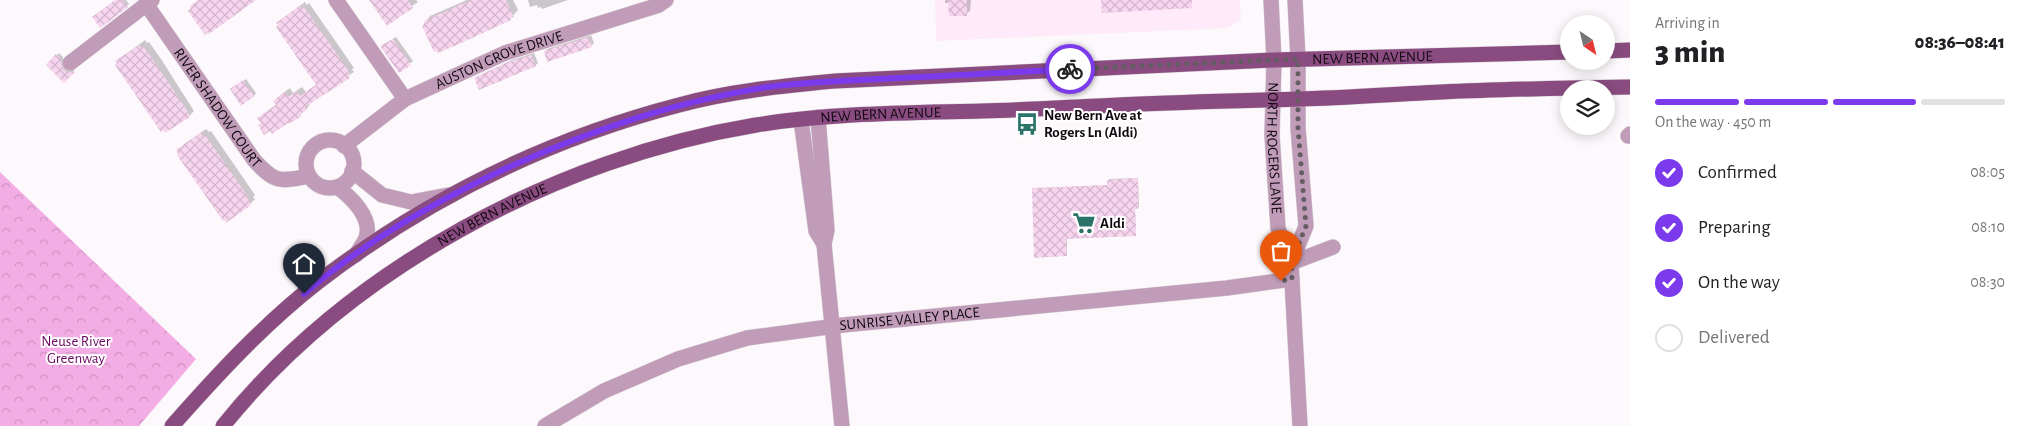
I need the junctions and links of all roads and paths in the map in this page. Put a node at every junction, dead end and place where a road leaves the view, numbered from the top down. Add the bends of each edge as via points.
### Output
1 (336, 0) edge
2 (666, 0) edge
3 (1271, 0) edge
4 (1295, 0) edge
5 (149, 2) edge
6 (1630, 50) edge
7 (1615, 51) edge
8 (1560, 52) edge
9 (1298, 59) junction
10 (1274, 60) junction
11 (70, 63) dead end
12 (1630, 87) edge
13 (405, 99) junction
14 (1298, 99) junction
15 (1273, 100) junction
16 (818, 117) junction
17 (801, 120) junction
18 (344, 146) junction
19 (352, 171) junction
20 (309, 176) junction
21 (337, 187) junction
22 (452, 194) junction
23 (824, 244) junction
24 (1333, 247) dead end
25 (356, 254) junction
26 (1291, 263) junction
27 (1292, 279) junction
28 (831, 327) junction
29 (172, 426) edge
30 (223, 426) edge
31 (546, 426) edge
32 (842, 426) edge
33 (1300, 426) edge

1 - 13 street
2 - 13 street, AUSTON GROVE DRIVE via 659,5 505,53
3 - 10 street, NORTH ROGERS LANE
4 - 9 street, NORTH ROGERS LANE
5 - 11 street
5 - 20 street, RIVER SHADOW COURT via 254,160 269,176 287,180
6 - 7 main road
8 - 9 main road, NEW BERN AVENUE
9 - 10 main road, NEW BERN AVENUE
9 - 14 street, NORTH ROGERS LANE
10 - 15 street, NORTH ROGERS LANE
10 - 22 main road, NEW BERN AVENUE via 768,87 680,104 603,128 560,144
12 - 14 main road, NEW BERN AVENUE
13 - 18 street, AUSTON GROVE DRIVE
14 - 15 main road, NEW BERN AVENUE
14 - 26 street, NORTH ROGERS LANE via 1306,226
15 - 16 main road, NEW BERN AVENUE
15 - 26 street, NORTH ROGERS LANE via 1278,228
16 - 17 main road, NEW BERN AVENUE
16 - 23 street via 826,230
17 - 23 street via 816,231
17 - 30 main road, NEW BERN AVENUE via 697,137 590,169 540,190 441,240 370,287 315,332 249,393
18 - 19 street via 352,158
18 - 20 street via 330,141 316,146 307,158
19 - 21 street via 347,180
19 - 22 street via 382,195 411,202
20 - 21 street via 318,186
21 - 25 street via 359,208 368,226 366,238
22 - 25 main road, NEW BERN AVENUE
23 - 28 street
24 - 26 street
25 - 29 main road, NEW BERN AVENUE via 267,326
26 - 27 street, NORTH ROGERS LANE
27 - 28 street, SUNRISE VALLEY PLACE
27 - 33 street, NORTH ROGERS LANE
28 - 31 street, SUNRISE VALLEY PLACE via 747,338 678,360 604,390
28 - 32 street

